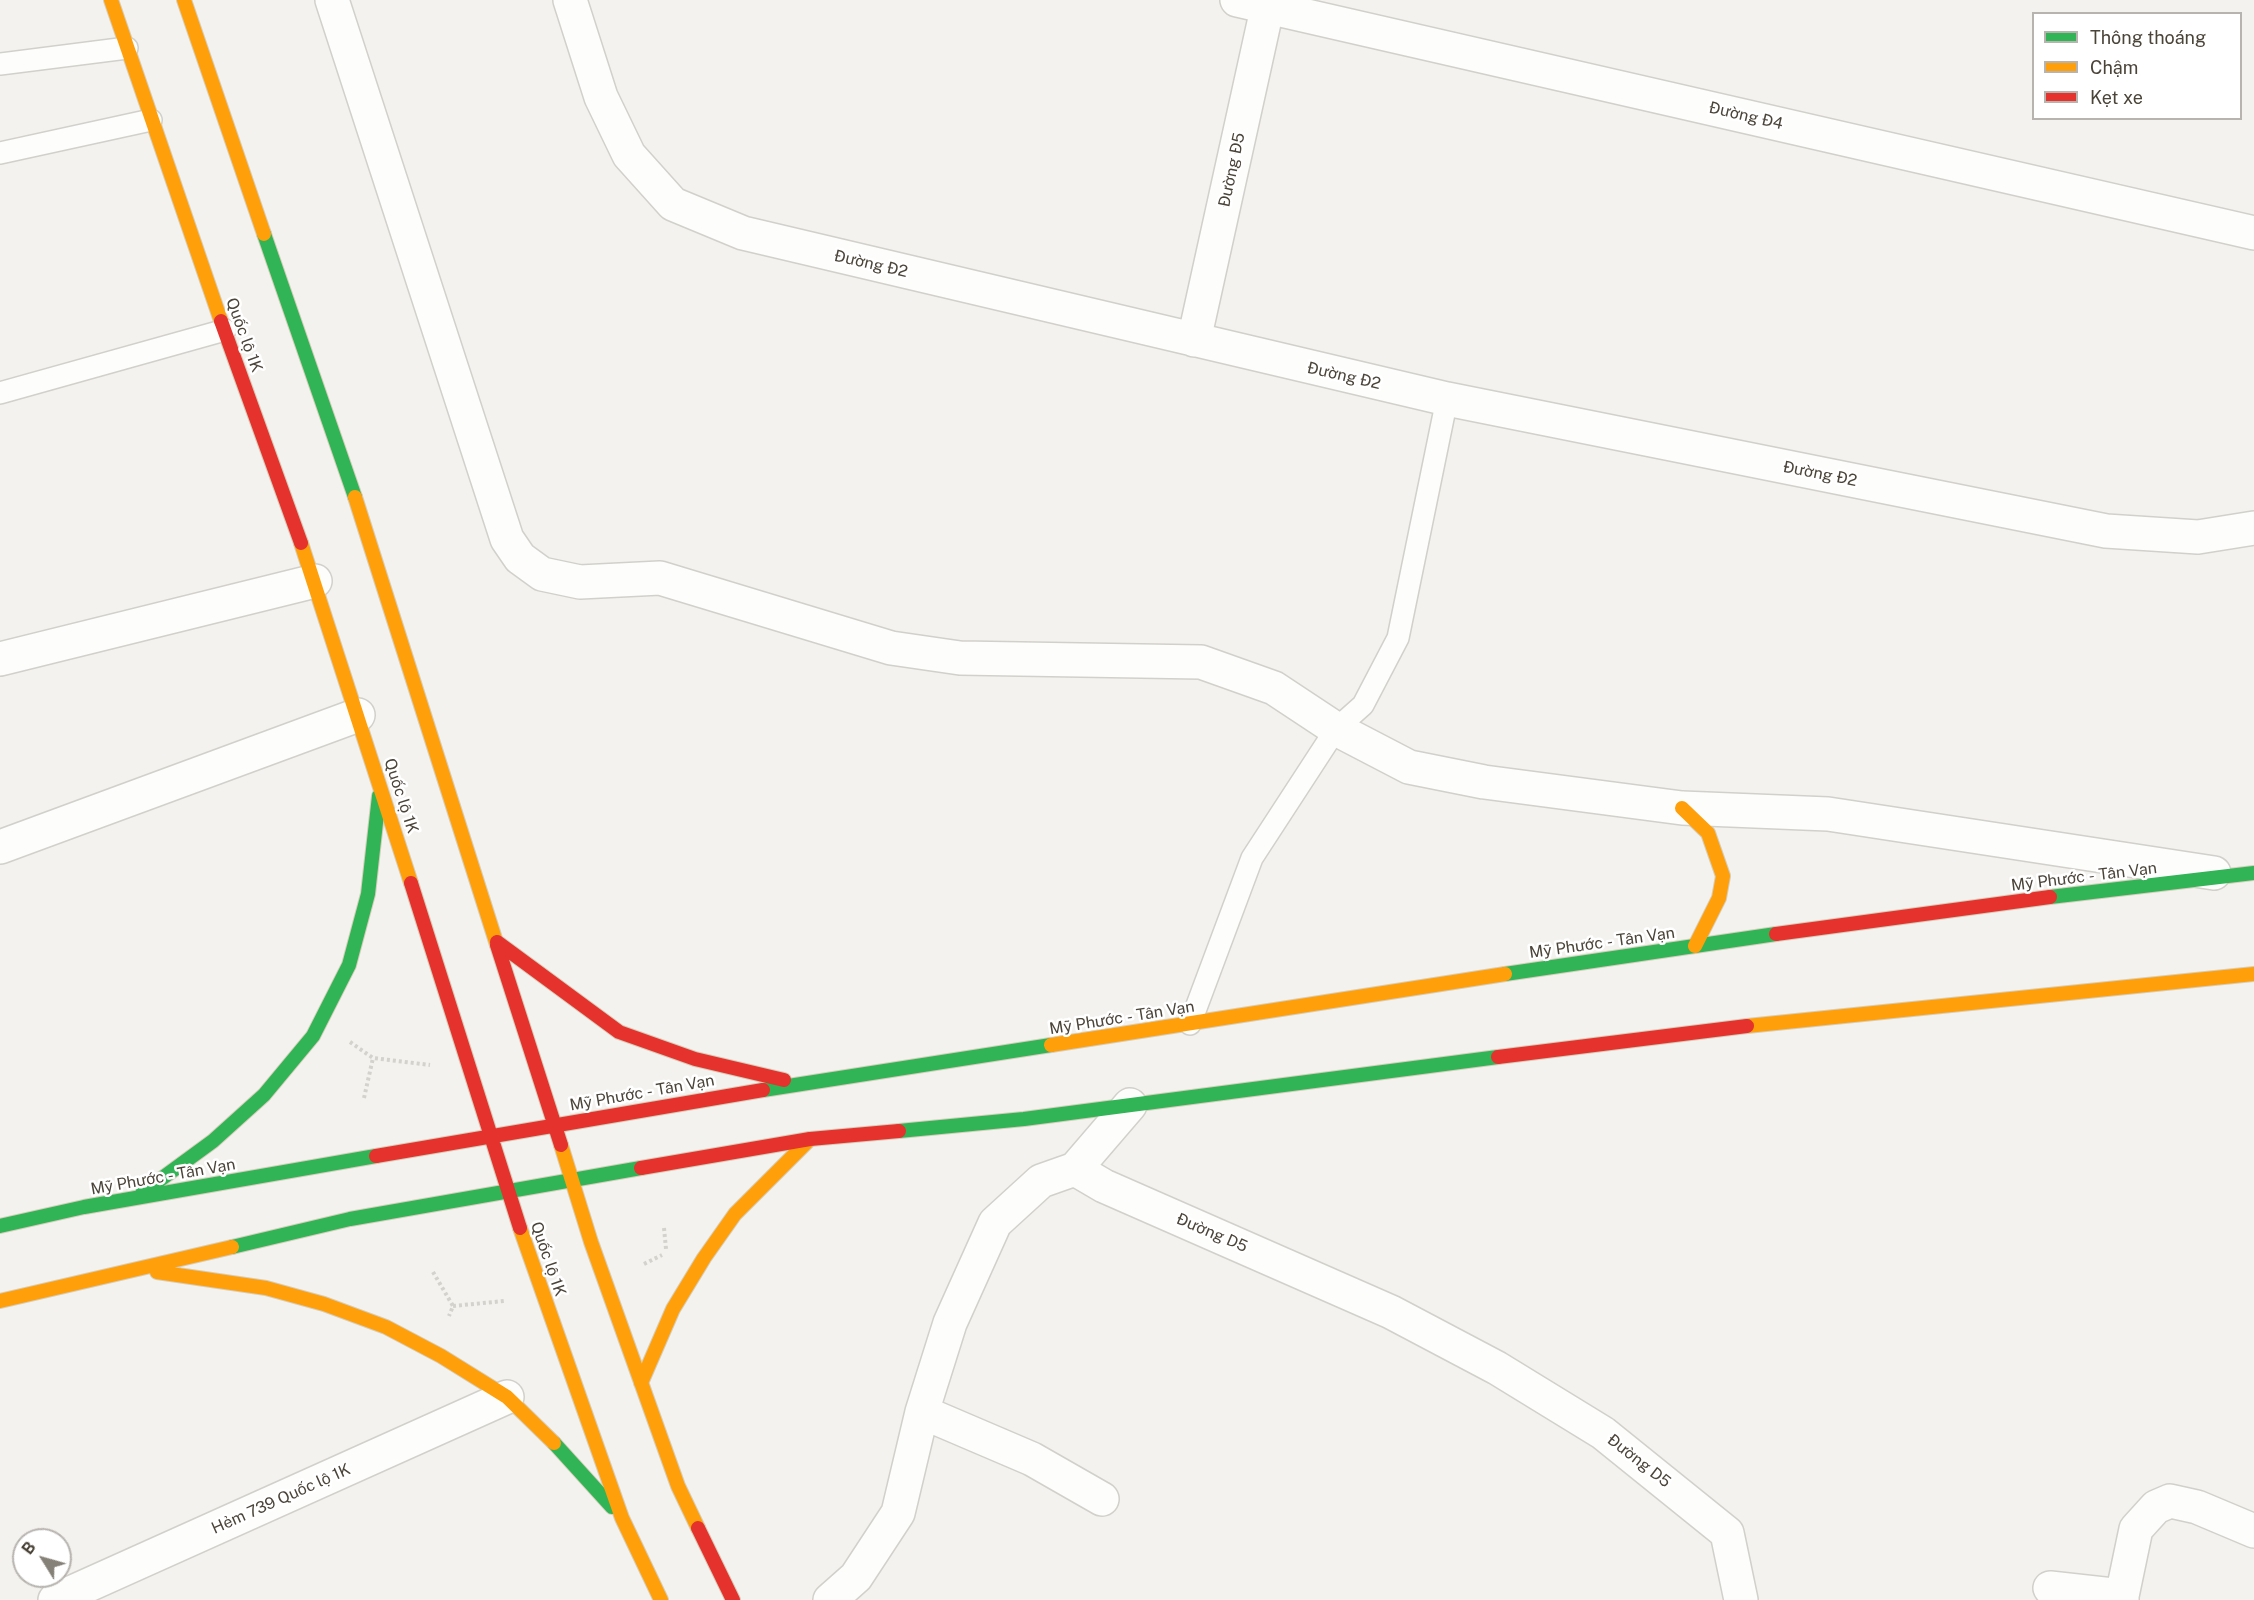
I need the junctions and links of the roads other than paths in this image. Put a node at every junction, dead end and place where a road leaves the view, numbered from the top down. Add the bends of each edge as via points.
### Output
1 (111, 0) edge
2 (184, 0) edge
3 (333, 0) edge
4 (570, 0) edge
5 (1258, 2) edge
6 (127, 48) junction
7 (0, 64) edge
8 (151, 120) junction
9 (0, 153) edge
10 (2254, 233) edge
11 (225, 330) junction
12 (1194, 340) junction
13 (0, 393) edge
14 (1447, 399) junction
15 (2254, 528) edge
16 (315, 581) junction
17 (0, 659) edge
18 (358, 715) junction
19 (1336, 729) junction
20 (380, 785) junction
21 (1682, 808) junction
22 (0, 847) edge
23 (2242, 874) edge
24 (497, 942) junction
25 (1695, 946) junction
26 (2254, 974) edge
27 (1190, 1024) junction
28 (800, 1084) junction
29 (1130, 1105) junction
30 (555, 1125) junction
31 (491, 1136) junction
32 (810, 1139) junction
33 (1075, 1169) junction
34 (572, 1181) junction
35 (509, 1191) junction
36 (135, 1198) junction
37 (0, 1226) edge
38 (141, 1270) junction
39 (0, 1301) edge
40 (641, 1383) junction
41 (507, 1397) junction
42 (922, 1412) junction
43 (1102, 1499) dead end
44 (622, 1518) junction
45 (2254, 1531) edge
46 (2050, 1588) dead end
47 (2122, 1598) edge
48 (55, 1600) edge
49 (661, 1600) edge
50 (733, 1600) edge
51 (830, 1600) edge
52 (1740, 1600) edge

1 - 6 main road, Quốc lộ 1K
2 - 24 main road via 376,560
3 - 19 street via 507,539 520,558 542,574 580,582 660,578 891,648 960,657 1201,662 1274,688
4 - 12 street, Đường Đ2 via 601,98 628,154 673,204 743,233
5 - 10 street, Đường Đ4
5 - 12 street, Đường Đ5
6 - 7 lane
6 - 8 main road, Quốc lộ 1K
8 - 9 lane
8 - 11 main road, Quốc lộ 1K
11 - 13 lane
11 - 16 main road, Quốc lộ 1K
12 - 14 street, Đường Đ2
14 - 15 street, Đường Đ2 via 2106,531 2198,537
14 - 19 lane via 1398,638 1364,705
16 - 17 street
16 - 18 main road, Quốc lộ 1K
18 - 20 main road, Quốc lộ 1K
18 - 22 street
19 - 21 street via 1409,767 1484,782
19 - 27 lane via 1252,858
20 - 31 main road, Quốc lộ 1K
20 - 36 main road via 368,894 349,965 313,1036 264,1095 213,1141
21 - 23 street via 1828,814
21 - 25 main road via 1708,833 1723,876 1719,898
23 - 25 main road, Mỹ Phước - Tân Vạn via 1920,913
24 - 28 main road via 619,1032 695,1059
24 - 30 main road
25 - 27 main road, Mỹ Phước - Tân Vạn
26 - 29 main road via 1665,1035
27 - 28 main road, Mỹ Phước - Tân Vạn
28 - 30 main road, Mỹ Phước - Tân Vạn
29 - 32 main road
29 - 33 street
30 - 31 main road, Mỹ Phước - Tân Vạn
30 - 34 main road
31 - 35 main road, Quốc lộ 1K
31 - 36 main road, Mỹ Phước - Tân Vạn
32 - 34 main road
32 - 40 main road via 735,1214 704,1258 673,1309
33 - 42 street via 1041,1181 995,1223 950,1323
33 - 52 street, Đường D5 via 1104,1186 1391,1312 1497,1368 1603,1433 1727,1533
34 - 35 main road
34 - 40 main road
35 - 38 main road via 350,1219
35 - 44 main road, Quốc lộ 1K
36 - 37 main road, Mỹ Phước - Tân Vạn
38 - 39 main road
38 - 41 main road via 266,1288 324,1304 386,1327
40 - 50 main road via 678,1486
41 - 44 main road
41 - 48 street, Hẻm 739 Quốc lộ 1K
42 - 43 street via 1032,1459
42 - 51 street via 898,1513 856,1577
44 - 49 main road, Quốc lộ 1K
45 - 47 street via 2198,1507 2170,1501 2156,1507 2136,1529
46 - 47 street

